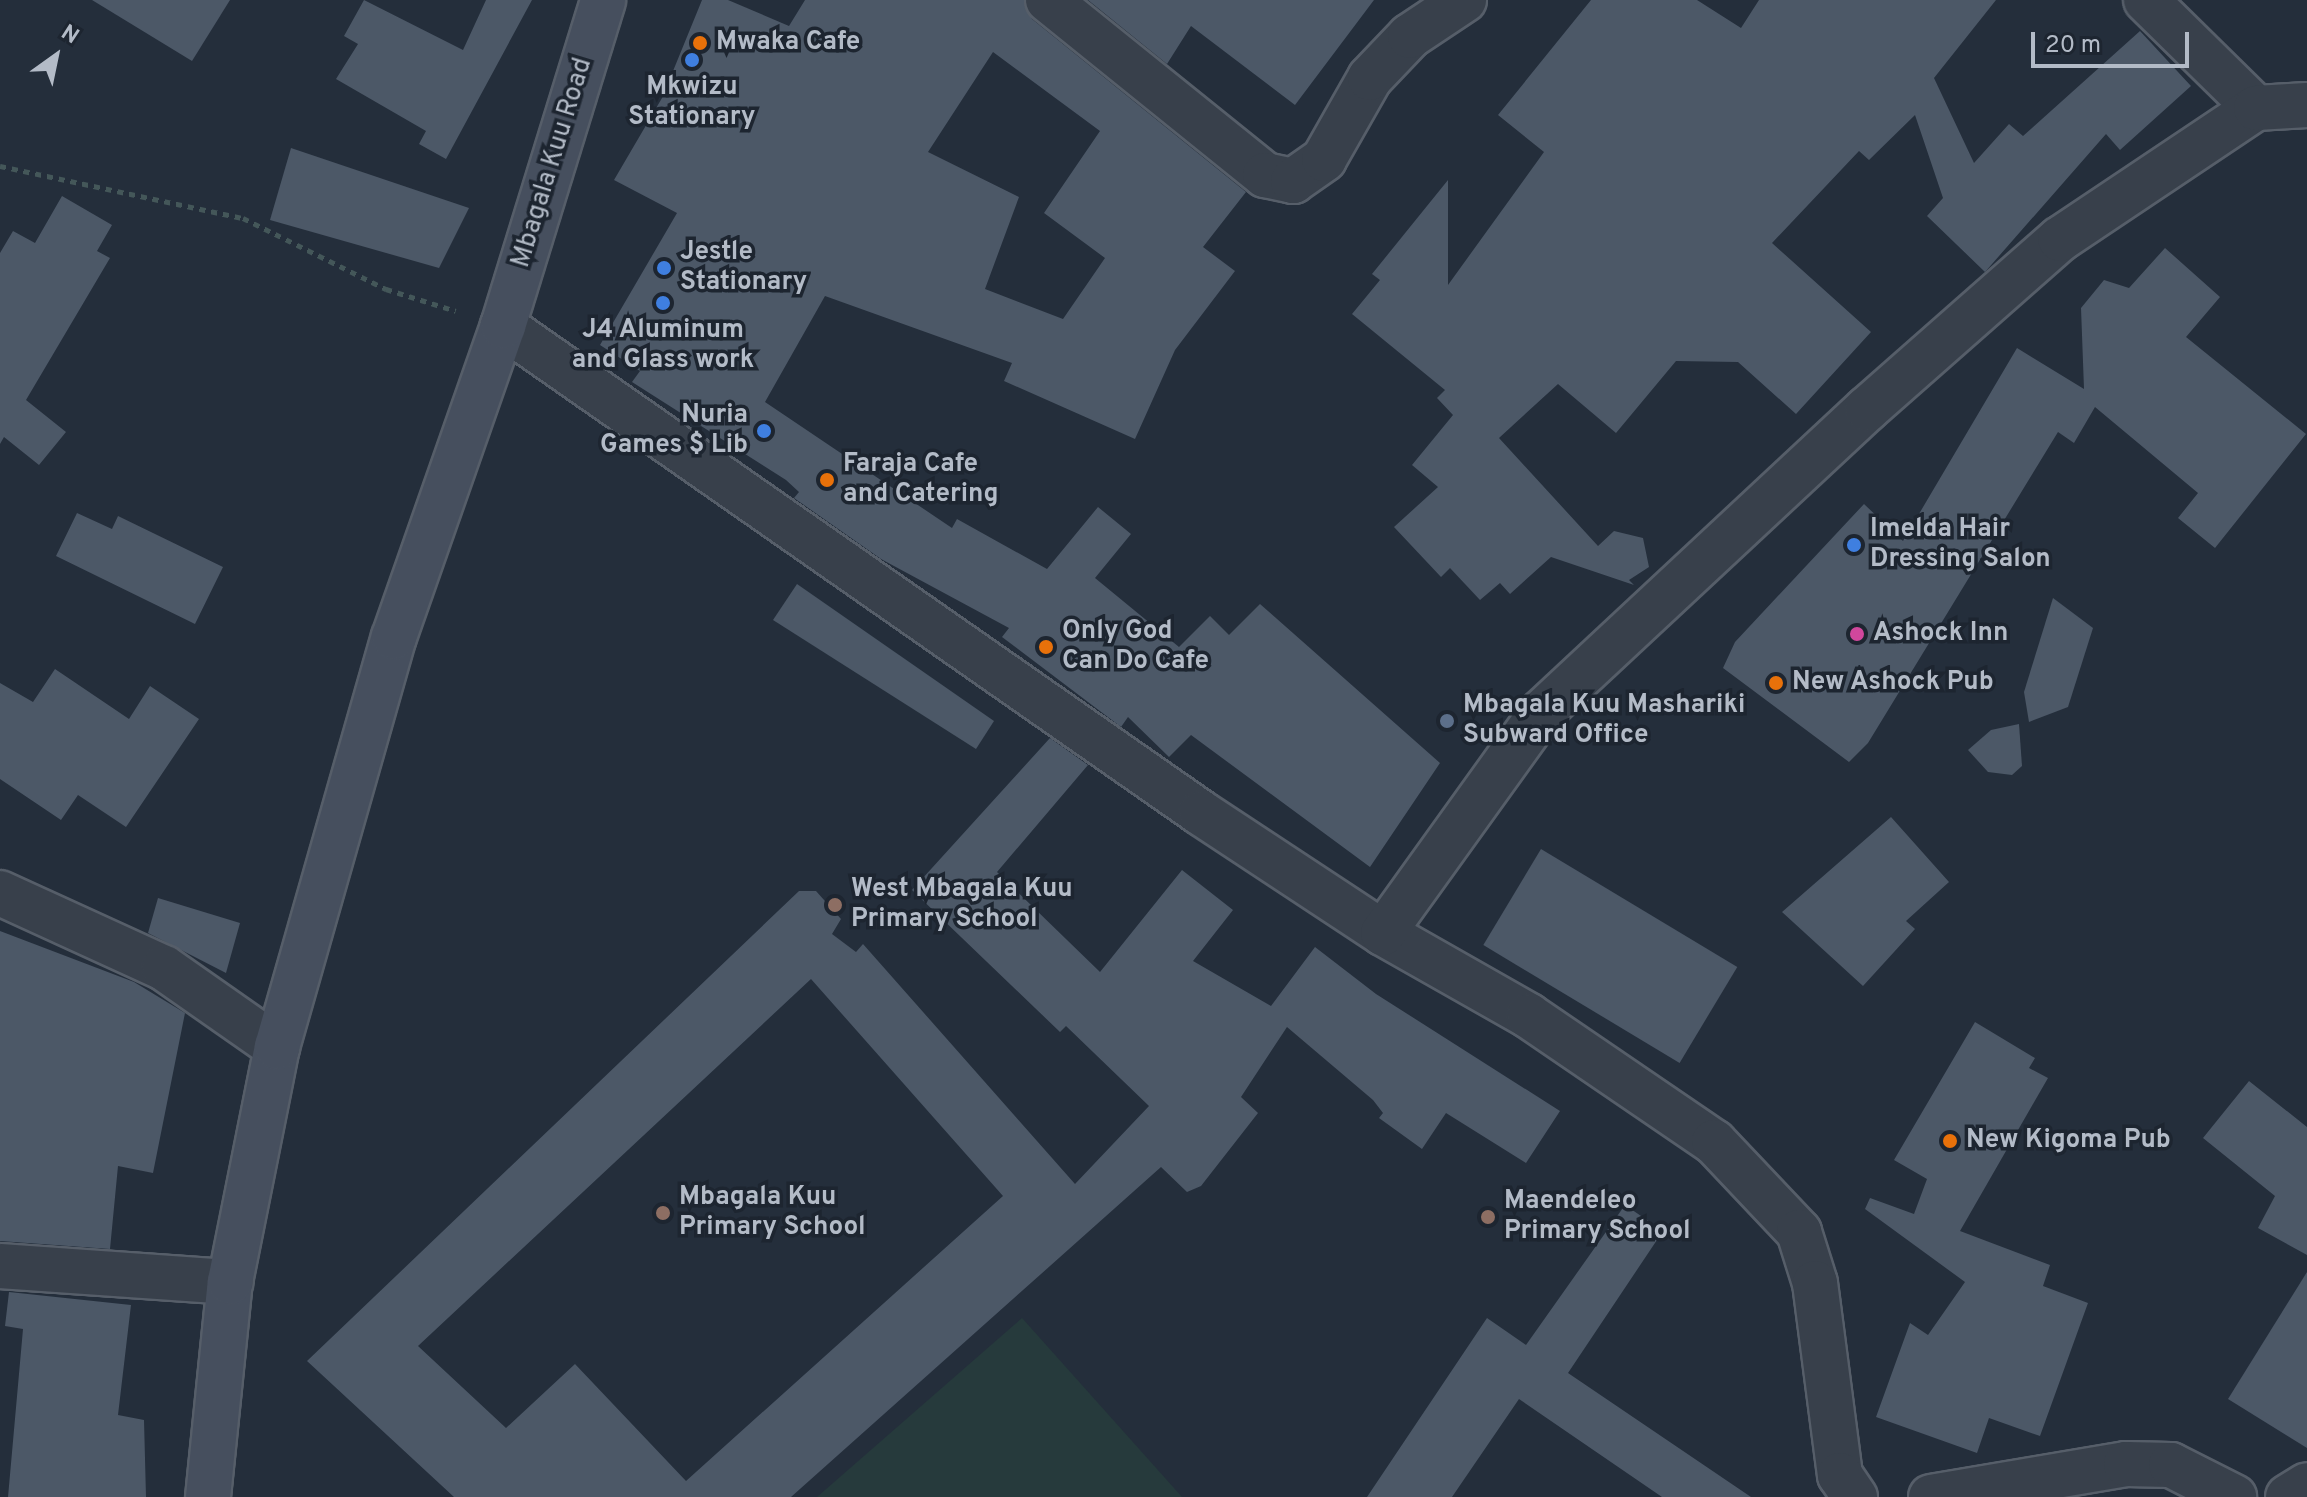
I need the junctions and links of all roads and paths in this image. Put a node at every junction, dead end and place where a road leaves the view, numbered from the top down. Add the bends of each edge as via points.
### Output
1 (603, 0) edge
2 (1048, 0) edge
3 (1464, 0) edge
4 (2146, 0) edge
5 (2307, 105) edge
6 (2256, 108) junction
7 (0, 166) edge
8 (503, 326) junction
9 (0, 893) edge
10 (1383, 933) junction
11 (277, 1047) junction
12 (0, 1266) edge
13 (230, 1282) junction
14 (2307, 1485) edge
15 (208, 1497) edge
16 (1855, 1497) edge
17 (1931, 1497) edge
18 (2234, 1497) edge
19 (2288, 1497) edge

1 - 8 street, Mbagala Kuu Road
2 - 3 street via 1265,175 1293,181 1324,159 1370,78 1410,36
4 - 6 street
5 - 6 street
6 - 10 street via 2060,239 1800,479 1707,554 1542,712
7 - 8 path via 243,218 386,289
8 - 10 street
8 - 11 street, Mbagala Kuu Road via 394,637
9 - 11 street via 164,968
10 - 16 street via 1529,1016 1714,1142 1799,1232 1815,1283 1840,1475
11 - 13 street, Mbagala Kuu Road
12 - 13 street
13 - 15 street, Mbagala Kuu Road
14 - 19 street
17 - 18 street via 2126,1464 2171,1465

